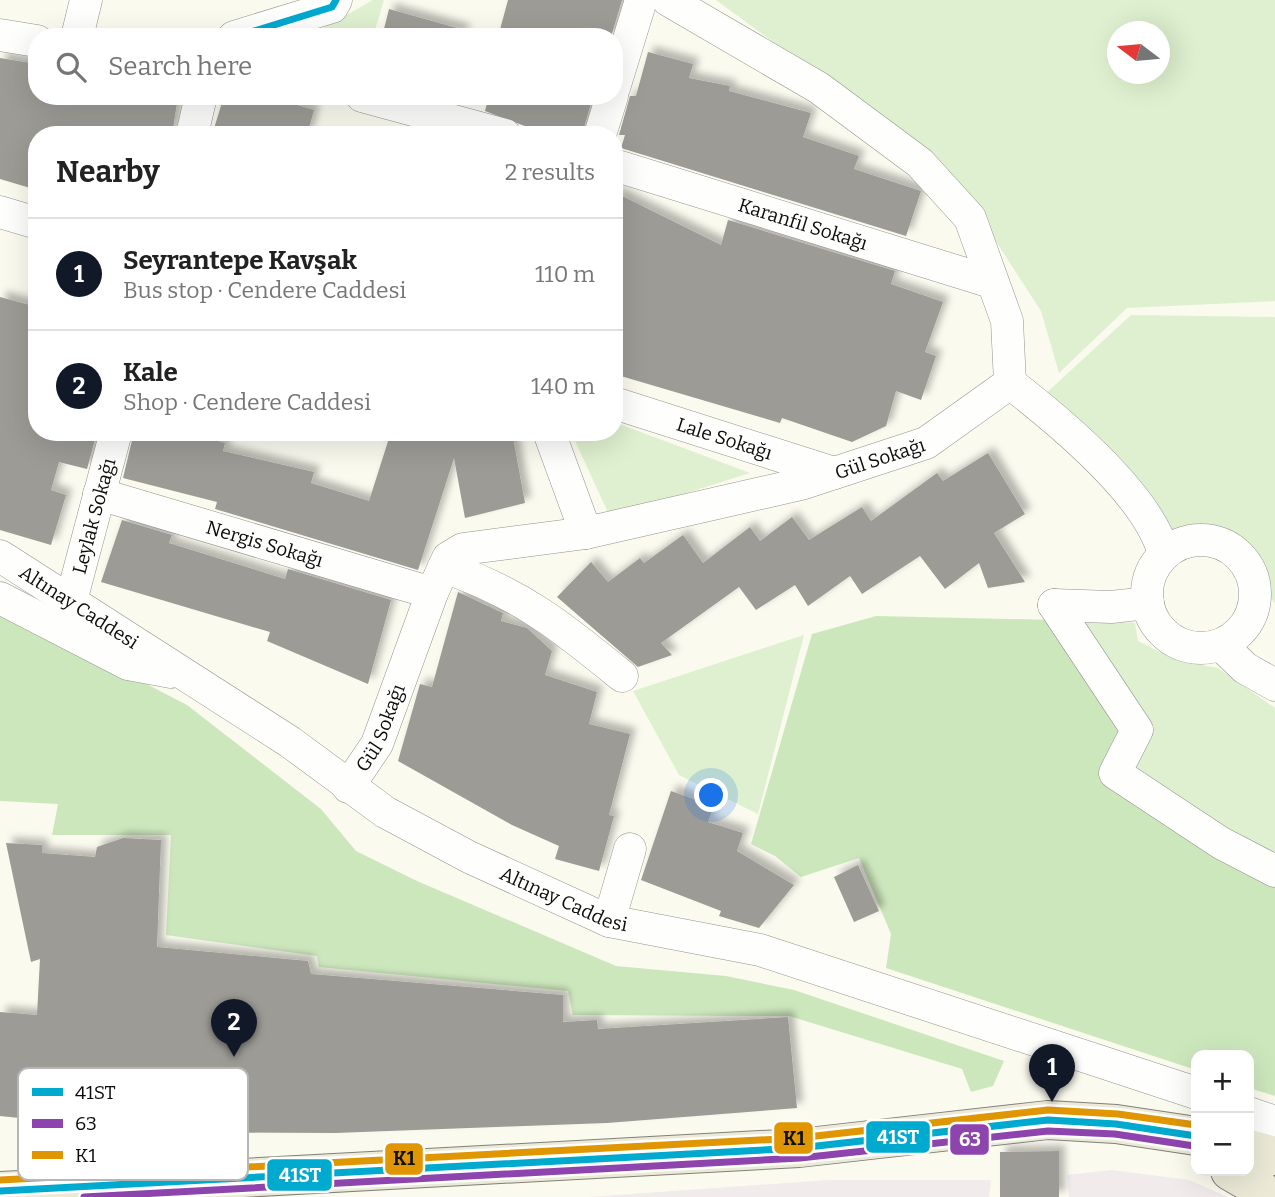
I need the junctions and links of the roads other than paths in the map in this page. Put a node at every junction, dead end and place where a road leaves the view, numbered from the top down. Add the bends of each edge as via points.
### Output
1 (86, 0) edge
2 (336, 0) edge
3 (640, 0) edge
4 (667, 0) edge
5 (79, 28) edge
6 (263, 28) edge
7 (0, 35) edge
8 (28, 40) edge
9 (623, 58) edge
10 (199, 105) edge
11 (395, 105) edge
12 (609, 105) edge
13 (194, 126) edge
14 (472, 126) edge
15 (603, 126) edge
16 (623, 168) edge
17 (0, 212) edge
18 (28, 220) edge
19 (991, 282) junction
20 (1010, 383) junction
21 (623, 406) edge
22 (114, 441) edge
23 (553, 441) edge
24 (834, 473) junction
25 (99, 494) junction
26 (586, 533) junction
27 (1164, 554) junction
28 (0, 556) edge
29 (438, 580) junction
30 (0, 598) edge
31 (71, 601) junction
32 (1148, 603) junction
33 (1221, 645) junction
34 (1260, 668) edge
35 (186, 674) junction
36 (622, 676) dead end
37 (1275, 685) edge
38 (348, 787) junction
39 (629, 849) dead end
40 (1275, 871) edge
41 (609, 921) junction
42 (1191, 1091) edge
43 (1254, 1115) edge
44 (1275, 1122) edge
45 (1116, 1124) junction
46 (1191, 1135) edge
47 (1254, 1150) edge
48 (1191, 1154) edge
49 (1275, 1156) edge
50 (1239, 1176) edge
51 (248, 1178) edge
52 (204, 1180) edge
53 (0, 1191) edge
54 (1266, 1197) edge

1 - 5 street
2 - 6 street via 332,7
3 - 9 street
4 - 19 street via 818,88 920,163 970,218
7 - 8 street
10 - 13 street
11 - 14 street
12 - 15 street
16 - 19 street, Karanfil Sokağı
17 - 18 street
19 - 20 street via 1007,321
20 - 24 street, Gül Sokağı via 926,443
20 - 27 street via 1048,412 1124,487 1159,535
21 - 24 street, Lale Sokağı
22 - 25 street, Leylak Sokağı
23 - 26 street
24 - 26 street, Gül Sokağı
25 - 29 street, Nergis Sokağı
25 - 31 street, Leylak Sokağı
26 - 29 street, Gül Sokağı via 463,549 448,558
27 - 32 street via 1153,569
27 - 33 street via 1187,542 1213,541 1242,558 1251,572 1254,607 1236,636
28 - 31 street, Altınay Caddesi
29 - 36 street, Nergis Sokağı via 486,582 520,598
29 - 38 street, Gül Sokağı via 377,744
30 - 35 street via 128,664
31 - 35 street, Altınay Caddesi
32 - 33 street via 1153,618 1175,641 1189,647
32 - 40 street via 1054,605 1138,730 1115,773 1221,843
33 - 34 street
34 - 37 street
35 - 38 street, Altınay Caddesi via 290,742
38 - 41 street, Altınay Caddesi via 385,813 469,857
39 - 41 street
41 - 42 street, Altınay Caddesi via 760,950
43 - 44 street
45 - 46 main road
45 - 48 main road
45 - 51 main road via 1048,1120 799,1148
47 - 49 main road
50 - 54 main road
52 - 53 main road

